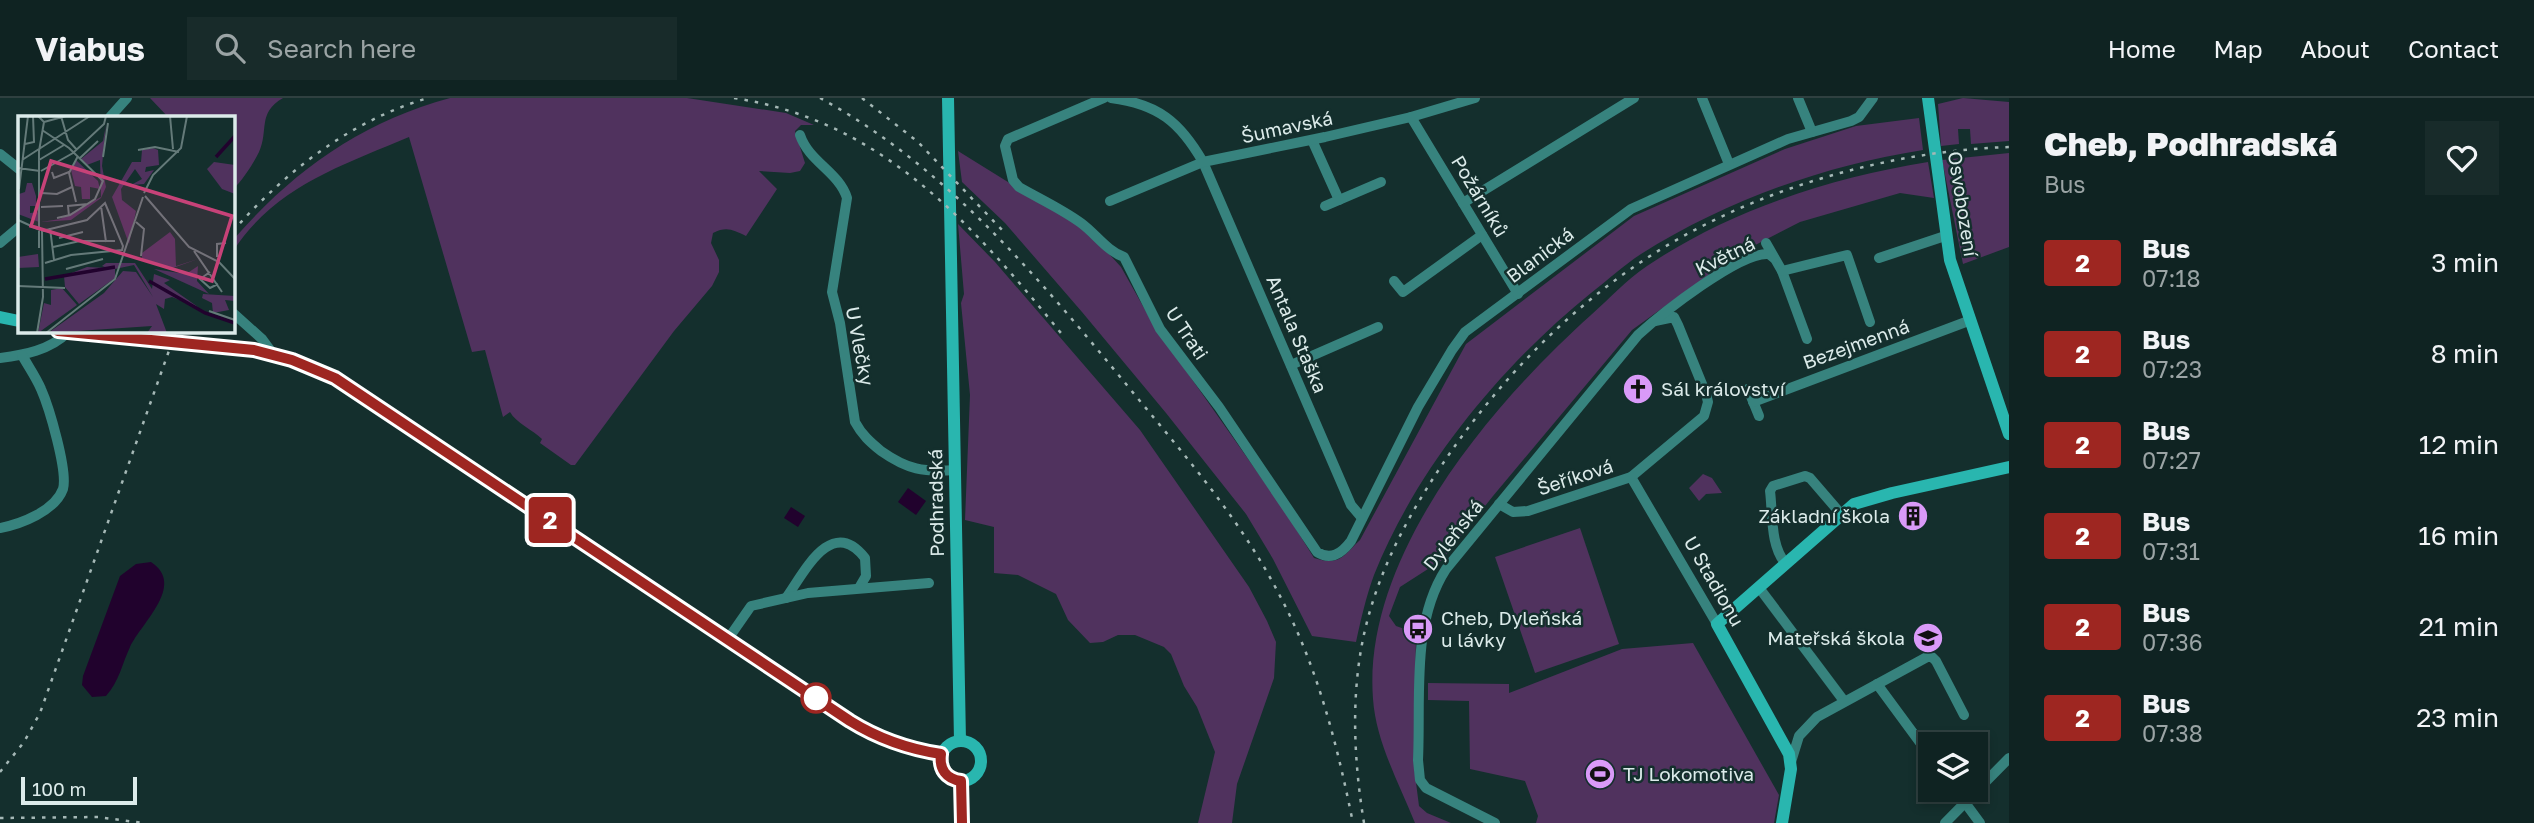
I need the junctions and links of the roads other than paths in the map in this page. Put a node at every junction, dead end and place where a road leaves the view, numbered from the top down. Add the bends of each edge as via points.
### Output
1 (127, 98) edge
2 (948, 98) edge
3 (1104, 98) edge
4 (1111, 98) edge
5 (1475, 98) edge
6 (1634, 98) edge
7 (1702, 98) edge
8 (1798, 98) edge
9 (1873, 98) edge
10 (1928, 98) edge
11 (111, 116) edge
12 (1411, 117) junction
13 (1812, 132) junction
14 (800, 135) dead end
15 (1312, 140) junction
16 (0, 154) edge
17 (1203, 162) junction
18 (1729, 164) junction
19 (18, 168) edge
20 (1381, 182) dead end
21 (1339, 200) junction
22 (1110, 201) dead end
23 (1463, 203) junction
24 (1325, 206) dead end
25 (18, 228) edge
26 (1482, 235) junction
27 (1945, 236) junction
28 (0, 243) edge
29 (1766, 243) dead end
30 (1774, 258) junction
31 (1879, 258) dead end
32 (1782, 271) junction
33 (1394, 281) dead end
34 (1518, 294) junction
35 (1675, 304) junction
36 (234, 314) edge
37 (0, 317) edge
38 (1674, 317) junction
39 (1971, 320) junction
40 (18, 321) edge
41 (1654, 321) junction
42 (1870, 322) dead end
43 (1378, 327) dead end
44 (63, 332) edge
45 (1807, 339) dead end
46 (22, 355) junction
47 (274, 355) junction
48 (0, 358) edge
49 (1291, 365) junction
50 (1748, 389) dead end
51 (1753, 402) junction
52 (1759, 416) dead end
53 (2009, 434) edge
54 (2009, 467) edge
55 (955, 470) junction
56 (1631, 477) junction
57 (1499, 504) junction
58 (1841, 514) junction
59 (1362, 518) junction
60 (0, 528) edge
61 (1331, 556) joint
62 (1787, 565) junction
63 (929, 583) dead end
64 (859, 588) junction
65 (1760, 589) junction
66 (786, 598) junction
67 (1717, 624) junction
68 (728, 639) junction
69 (1877, 684) junction
70 (1844, 701) junction
71 (1964, 715) dead end
72 (1918, 740) edge
73 (960, 741) junction
74 (941, 754) junction
75 (2009, 758) edge
76 (1791, 763) junction
77 (961, 781) junction
78 (1965, 803) junction
79 (1478, 819) edge
80 (962, 823) edge
81 (1495, 823) edge
82 (1782, 823) edge
83 (1945, 823) edge
84 (1980, 823) edge

1 - 11 street
2 - 55 street, Podhradská
3 - 61 street, U Trati via 1009,139 1005,146 1013,180 1070,215 1114,254 1124,257 1160,329 1317,552
4 - 17 street, Antala Staška via 1131,100 1163,114 1184,133
5 - 12 street, Šumavská
6 - 23 street
7 - 18 street
8 - 13 street
9 - 13 street, Blanická via 1857,118
10 - 27 street, Osvobození
12 - 15 street, Šumavská
12 - 23 street, Požárníků
13 - 18 street, Blanická
14 - 55 street, U Vlečky via 810,155 848,198 832,292 855,422 862,435 908,467
15 - 17 street, Šumavská
15 - 21 street
16 - 19 street
17 - 22 street, Šumavská
17 - 49 street, Antala Staška
18 - 34 street, Blanická via 1631,209
20 - 21 street
21 - 24 street
23 - 26 street, Požárníků
25 - 28 street
26 - 33 street via 1403,292
26 - 34 street, Požárníků
27 - 31 street
27 - 39 street, Osvobození
29 - 30 street
30 - 32 street, Květná
30 - 35 street, Květná via 1758,255
32 - 42 street via 1847,255
32 - 45 street, Květná
34 - 59 street, Blanická via 1457,341
35 - 38 street, Šeříková
35 - 41 street, Květná
36 - 47 street
37 - 40 street
38 - 41 street
38 - 56 street, Šeříková via 1706,394 1706,410 1698,422
39 - 51 street, Bezejmenná
39 - 53 street, Osvobození
41 - 57 street, Dyleňská
43 - 49 street
44 - 46 street via 57,343
44 - 47 street
46 - 48 street
46 - 60 street via 42,390 65,479 62,492 45,511
47 - 68 street via 335,378 359,393
49 - 59 street, Antala Staška via 1351,505
50 - 51 street
51 - 52 street
54 - 58 street via 1861,501
55 - 73 street, Podhradská
56 - 57 street, Šeříková via 1528,511 1513,512
56 - 67 street, U Stadionu
57 - 79 street, Dyleňská via 1442,576 1422,629 1420,780 1432,793
58 - 62 street
58 - 62 street via 1805,475 1773,486 1776,547
59 - 61 street, Blanická via 1345,549
62 - 65 street
63 - 64 street, Podhradská
64 - 66 street, Podhradská
64 - 66 street via 866,576 865,558 838,542 820,549
65 - 67 street
65 - 70 street
66 - 68 street, Podhradská via 751,606
67 - 76 street, U Stadionu
68 - 74 street via 862,729 901,746
69 - 70 street
69 - 71 street via 1932,657
69 - 72 street
70 - 76 street via 1817,717 1799,736
73 - 74 street via 949,744
73 - 77 street via 975,747 981,762 973,777
74 - 77 street via 943,771
75 - 78 street
76 - 82 street
77 - 80 street
78 - 83 street
78 - 84 street
79 - 81 street, Dyleňská

